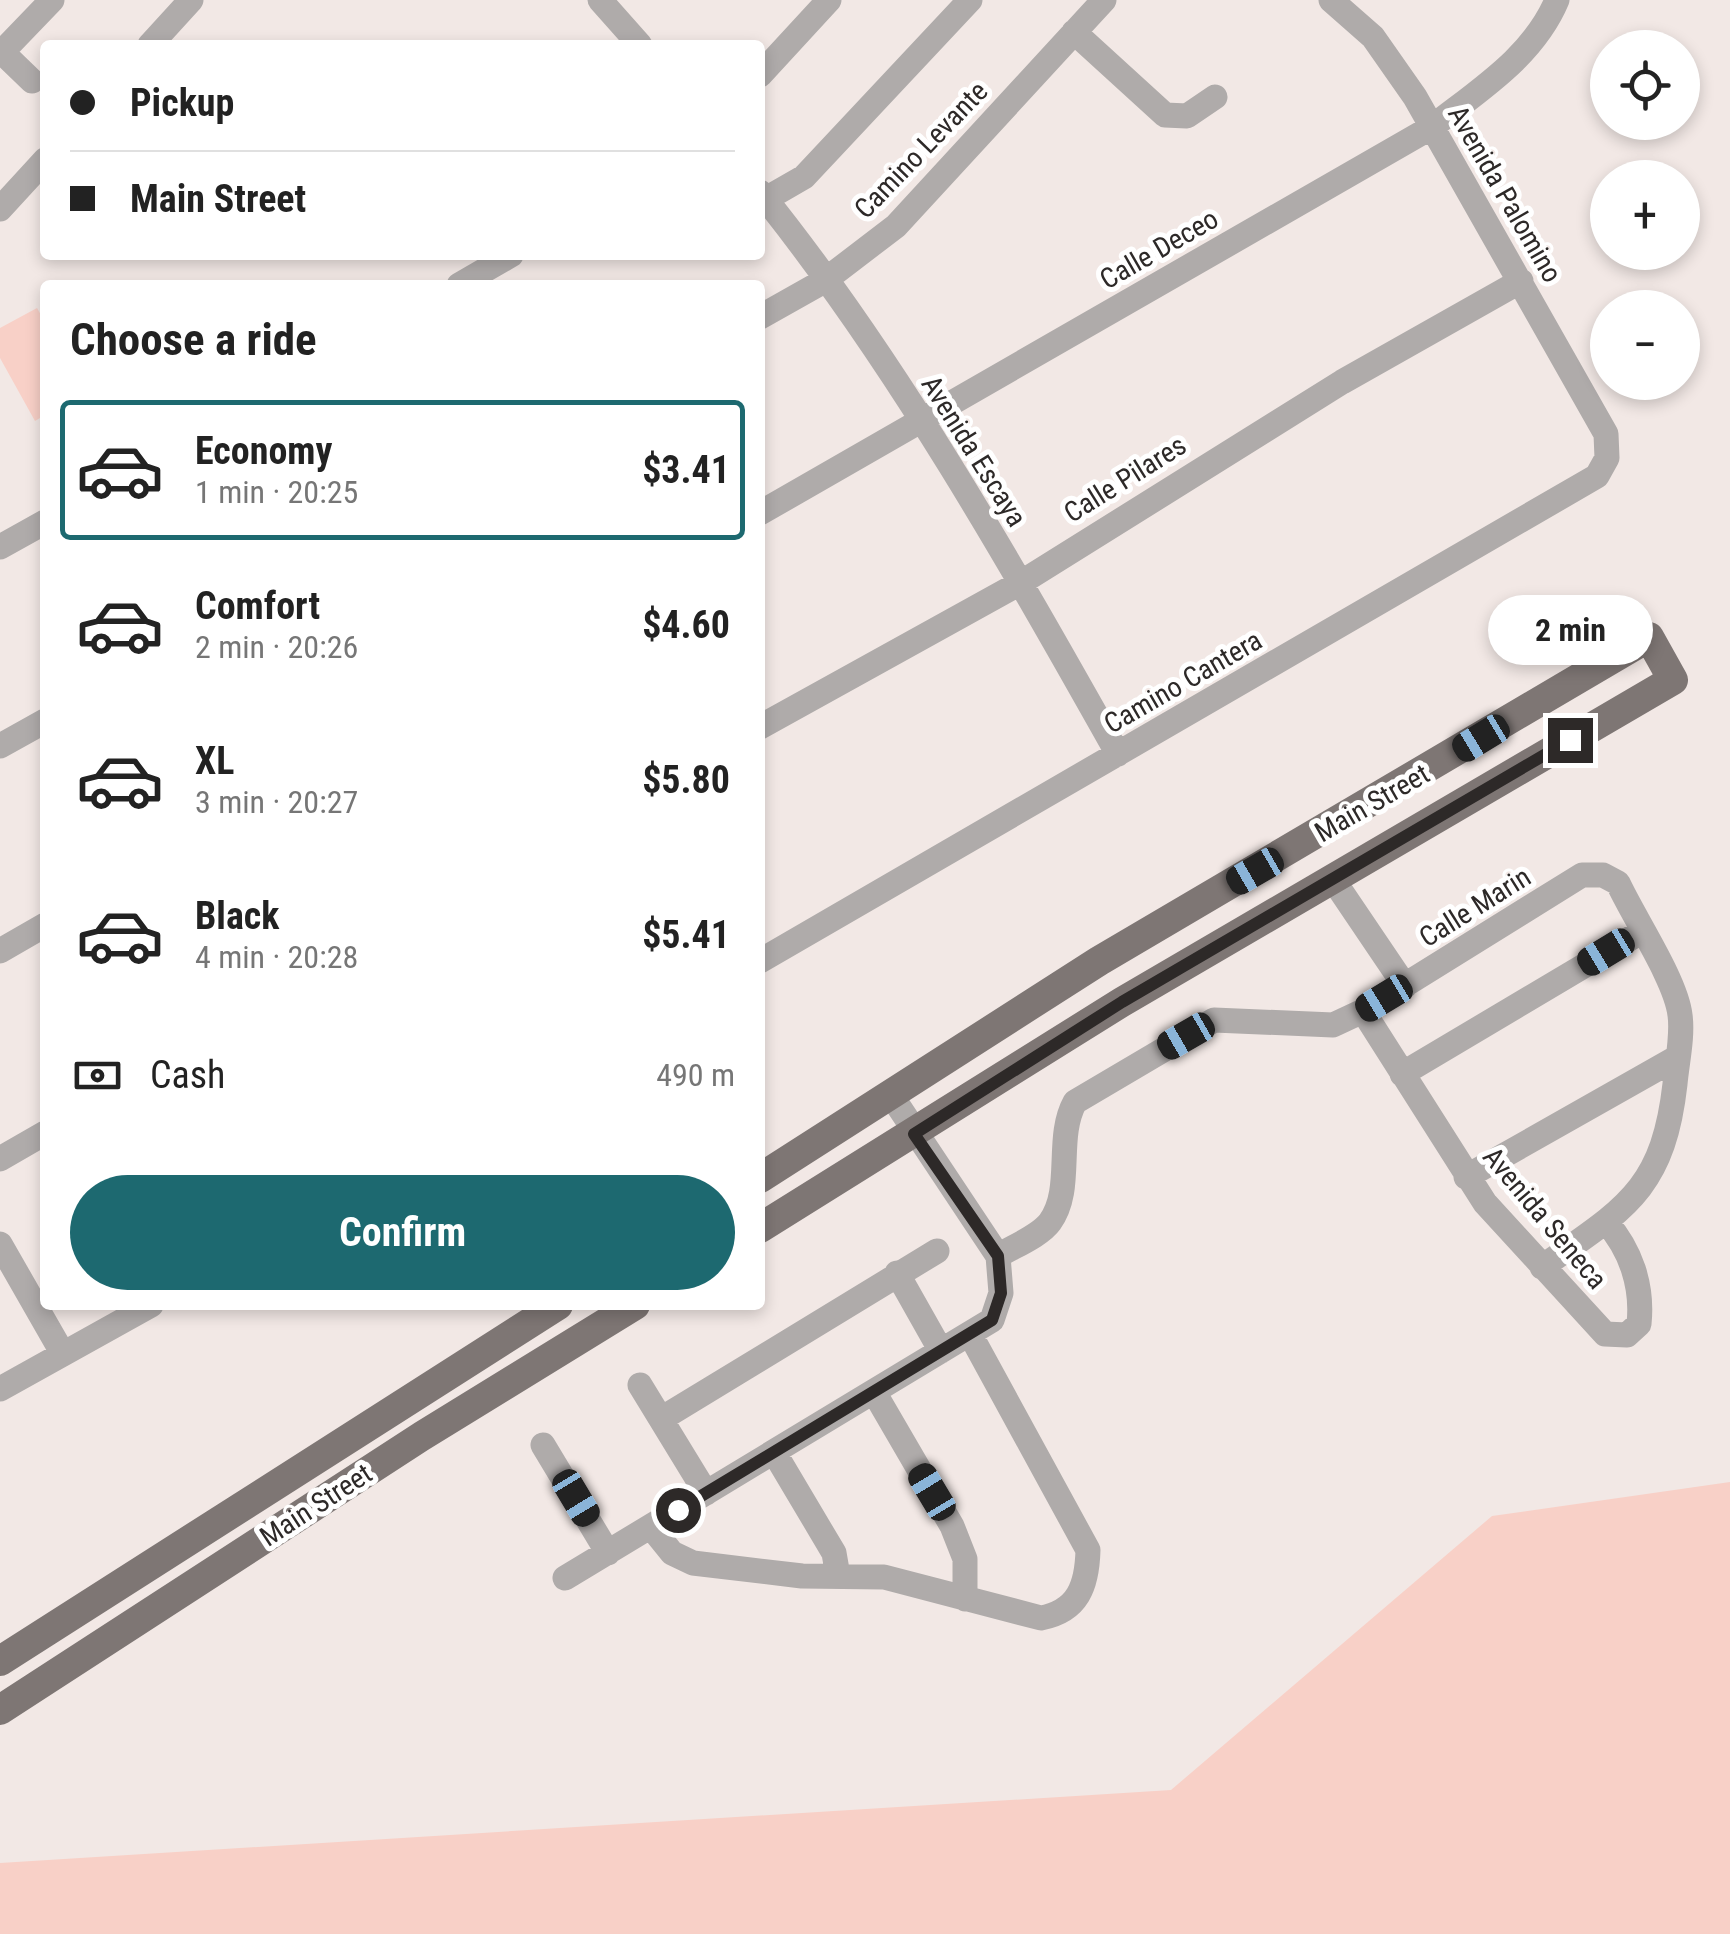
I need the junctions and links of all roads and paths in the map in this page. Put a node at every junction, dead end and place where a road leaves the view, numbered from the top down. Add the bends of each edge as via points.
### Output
1 (52, 0) edge
2 (191, 0) edge
3 (600, 0) edge
4 (830, 0) edge
5 (970, 0) edge
6 (1104, 0) edge
7 (1332, 0) edge
8 (1557, 0) edge
9 (1074, 32) junction
10 (155, 40) edge
11 (636, 40) edge
12 (1, 51) edge
13 (765, 69) edge
14 (32, 81) dead end
15 (1215, 96) dead end
16 (1432, 127) junction
17 (40, 165) edge
18 (765, 194) edge
19 (765, 198) edge
20 (0, 209) edge
21 (502, 260) edge
22 (467, 280) edge
23 (824, 280) junction
24 (1521, 281) junction
25 (765, 314) edge
26 (921, 420) junction
27 (1606, 434) joint
28 (765, 511) edge
29 (40, 525) edge
30 (0, 548) edge
31 (1022, 582) junction
32 (40, 723) edge
33 (765, 724) edge
34 (0, 746) edge
35 (1118, 754) junction
36 (1332, 878) junction
37 (40, 929) edge
38 (1640, 932) junction
39 (0, 951) edge
40 (765, 958) edge
41 (1405, 986) junction
42 (1363, 1011) junction
43 (1678, 1057) junction
44 (1402, 1074) junction
45 (891, 1095) junction
46 (914, 1134) junction
47 (40, 1137) edge
48 (0, 1159) edge
49 (765, 1175) edge
50 (1466, 1177) junction
51 (1606, 1222) junction
52 (765, 1225) edge
53 (0, 1244) edge
54 (937, 1251) dead end
55 (998, 1256) junction
56 (1542, 1266) junction
57 (897, 1274) junction
58 (142, 1310) edge
59 (550, 1310) edge
60 (628, 1310) edge
61 (970, 1334) junction
62 (941, 1352) junction
63 (63, 1354) junction
64 (640, 1385) dead end
65 (0, 1389) edge
66 (874, 1392) junction
67 (661, 1418) junction
68 (543, 1444) dead end
69 (774, 1452) junction
70 (706, 1493) junction
71 (651, 1527) junction
72 (608, 1552) junction
73 (838, 1576) junction
74 (565, 1578) dead end
75 (964, 1598) junction
76 (0, 1661) edge
77 (0, 1710) edge

1 - 12 street
2 - 10 street
3 - 11 street
4 - 13 street
5 - 18 street via 804,176
6 - 9 street, Camino Levante
7 - 16 street, Avenida Palomino via 1374,38
8 - 16 street, Calle Deceo via 1517,60
9 - 15 street via 1165,115 1187,116
9 - 23 street, Camino Levante via 896,226
12 - 14 street
16 - 24 street, Avenida Palomino
16 - 26 street, Calle Deceo
17 - 20 street
19 - 23 street, Avenida Escaya
21 - 22 street
23 - 25 street, Camino Levante
23 - 26 street, Avenida Escaya
24 - 27 street, Avenida Palomino
24 - 31 street, Calle Pilares via 1342,382
26 - 28 street, Calle Deceo
26 - 31 street, Avenida Escaya
27 - 35 street, Camino Cantera via 1606,458 1596,476
29 - 30 street
31 - 33 street, Calle Pilares
31 - 35 street, Avenida Escaya
32 - 34 street
35 - 40 street, Camino Cantera
36 - 41 street
36 - 45 main road, Main Street via 1673,680 1649,637 1099,961
36 - 46 main road, Main Street
37 - 39 street
38 - 41 street, Calle Marin via 1618,882 1582,875
38 - 43 street via 1681,1016
38 - 44 street
41 - 42 street, Calle Marin
42 - 44 street, Avenida Seneca
42 - 55 street, Calle Marin via 1333,1024 1214,1020 1075,1102 1065,1120 1058,1203 1049,1224
43 - 50 street
43 - 51 street via 1666,1138 1644,1186
44 - 50 street, Avenida Seneca
45 - 46 street
45 - 49 main road, Main Street
46 - 52 main road, Main Street
46 - 55 street
47 - 48 street
50 - 56 street, Avenida Seneca
51 - 56 street
51 - 56 street, Avenida Seneca via 1627,1245 1641,1305 1640,1324 1626,1336 1605,1334
53 - 63 street
54 - 57 street
55 - 61 street via 1001,1293 992,1320
57 - 62 street
57 - 67 street
58 - 63 street
59 - 76 main road, Main Street
60 - 77 main road, Main Street
61 - 62 street
61 - 75 street via 1076,1522 1088,1550 1088,1574 1077,1602 1041,1618
62 - 66 street
63 - 65 street
64 - 67 street
66 - 69 street
66 - 75 street via 952,1526 965,1559
67 - 70 street
68 - 72 street
69 - 70 street
69 - 73 street via 834,1553
70 - 71 street
71 - 72 street
71 - 73 street via 672,1553 693,1563
72 - 74 street
73 - 75 street via 884,1577

